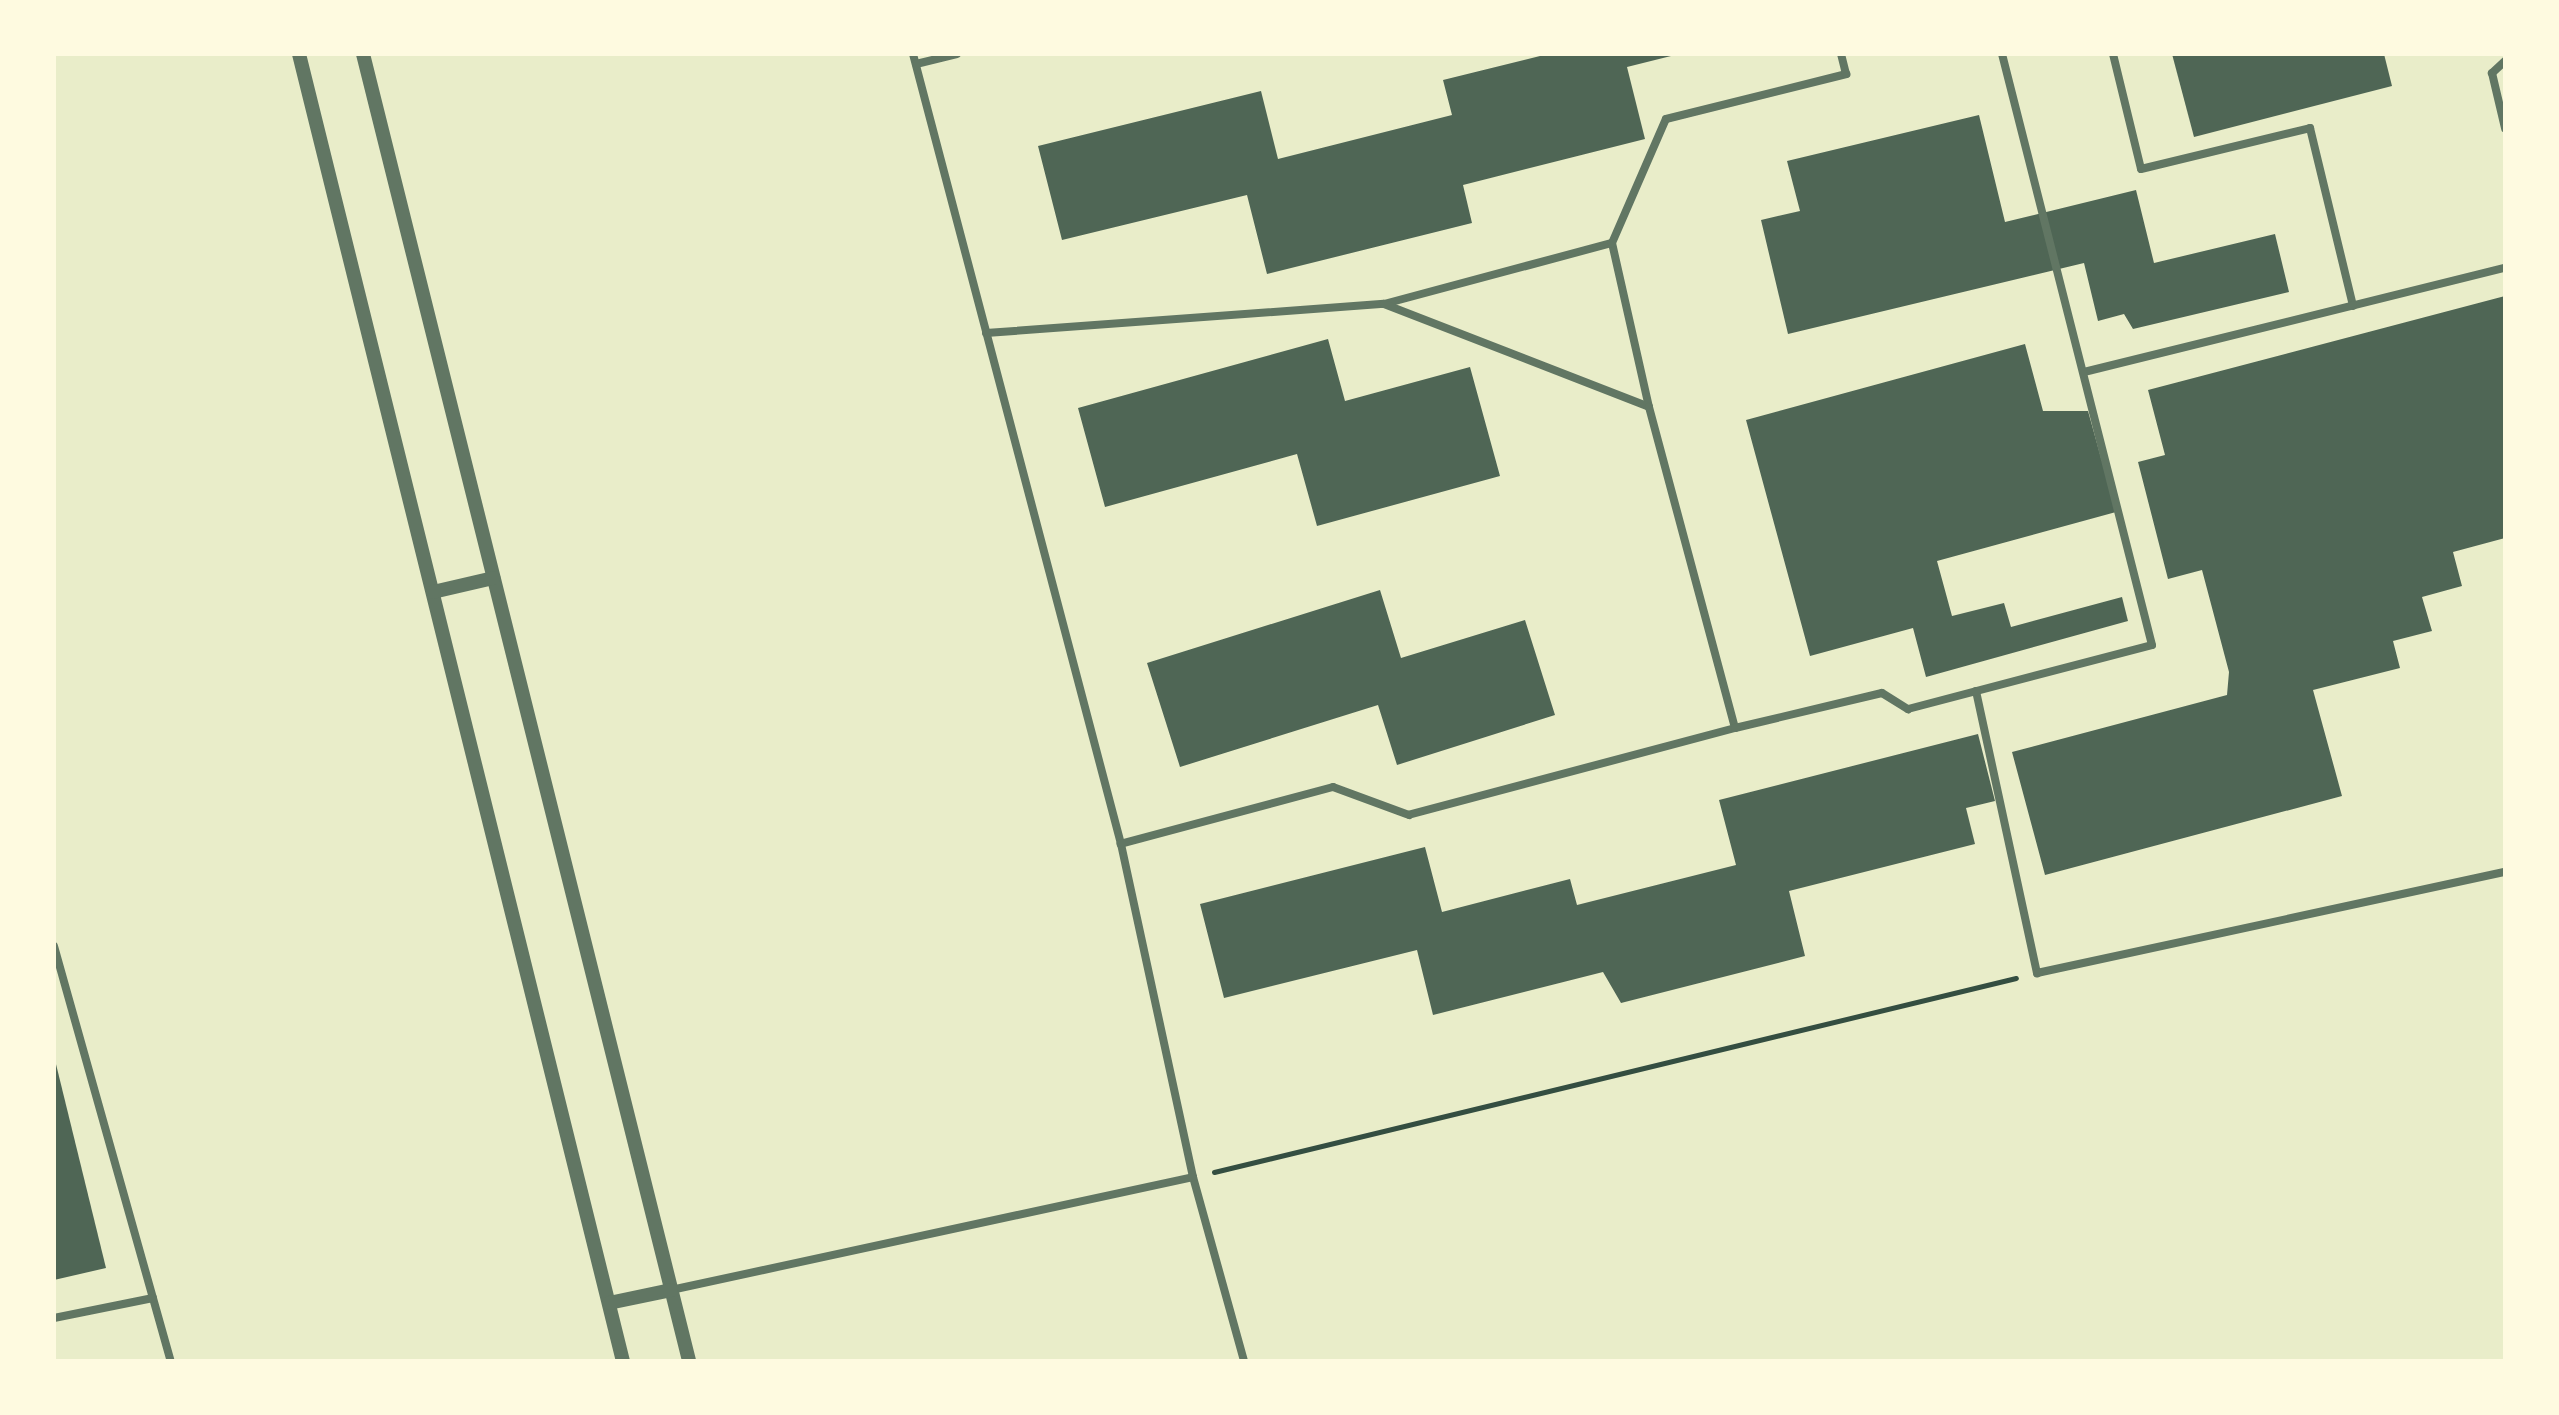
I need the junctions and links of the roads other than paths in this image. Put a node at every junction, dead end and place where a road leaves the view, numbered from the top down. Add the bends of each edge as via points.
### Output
1 (299, 54) edge
2 (363, 54) edge
3 (913, 54) edge
4 (957, 54) edge
5 (1841, 54) edge
6 (2002, 54) edge
7 (2113, 54) edge
8 (2505, 61) edge
9 (916, 64) junction
10 (2505, 128) edge
11 (1612, 243) junction
12 (2505, 268) edge
13 (1384, 304) junction
14 (2353, 306) junction
15 (986, 333) junction
16 (2084, 372) junction
17 (1649, 407) junction
18 (493, 578) junction
19 (433, 592) junction
20 (1976, 691) junction
21 (1735, 728) junction
22 (1121, 844) junction
23 (2505, 872) edge
24 (54, 946) edge
25 (56, 959) edge
26 (1193, 1177) junction
27 (671, 1290) junction
28 (153, 1298) junction
29 (609, 1303) junction
30 (54, 1318) edge
31 (171, 1361) edge
32 (623, 1361) edge
33 (689, 1361) edge
34 (1244, 1361) edge

1 - 19 street
2 - 18 street
3 - 9 street
4 - 9 street
5 - 11 street via 1846,74 1666,119
6 - 16 street
7 - 14 street via 2141,169 2310,128
8 - 10 street via 2492,73
9 - 15 street
11 - 13 street
11 - 17 street
12 - 14 street
13 - 15 street
13 - 17 street
14 - 16 street
15 - 22 street
16 - 20 street via 2152,645
17 - 21 street
18 - 19 street
18 - 27 street
19 - 29 street
20 - 21 street via 1908,709 1882,693
20 - 23 street via 2037,973
21 - 22 street via 1409,815 1333,787
22 - 26 street
24 - 25 street
25 - 28 street
26 - 27 street
26 - 34 street
27 - 29 street
27 - 33 street
28 - 30 street
28 - 31 street
29 - 32 street

